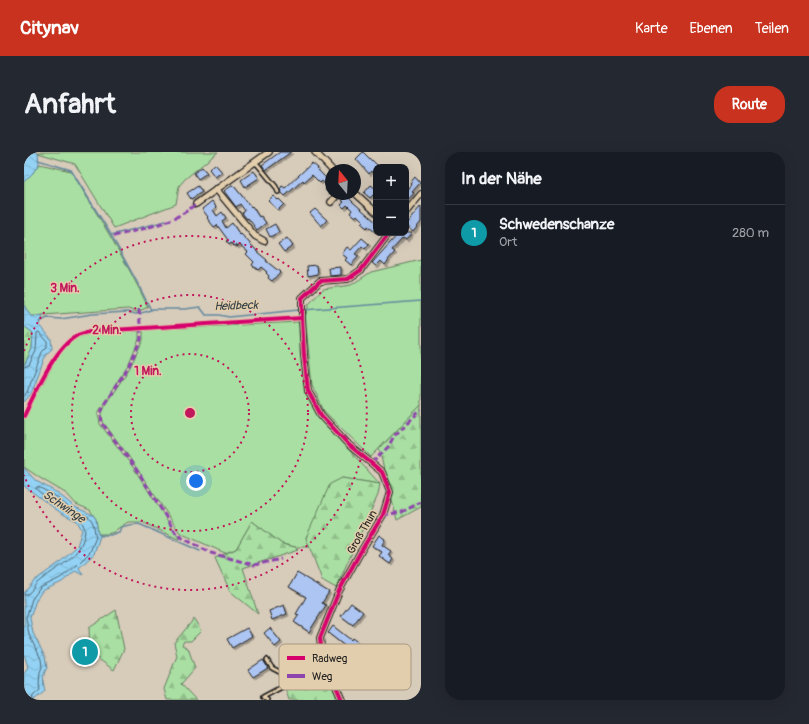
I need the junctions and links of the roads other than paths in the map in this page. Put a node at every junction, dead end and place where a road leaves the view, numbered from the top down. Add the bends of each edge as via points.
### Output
1 (268, 152) edge
2 (315, 152) edge
3 (254, 162) junction
4 (326, 164) edge
5 (216, 189) junction
6 (278, 192) dead end
7 (421, 194) edge
8 (361, 198) edge
9 (196, 204) dead end
10 (409, 208) edge
11 (373, 209) edge
12 (387, 236) edge
13 (264, 241) dead end
14 (321, 644) edge
15 (267, 660) dead end
16 (279, 672) edge
17 (279, 689) edge
18 (338, 690) edge
19 (267, 700) edge
20 (342, 700) edge

1 - 3 street
2 - 4 street
3 - 5 street
3 - 6 lane
5 - 9 street
5 - 13 street via 255,236
7 - 10 street
8 - 11 street
12 - 14 street, Groß Thun via 361,270 348,279 320,281 302,298 308,392 321,415 349,445 382,472 390,492 383,515 339,591 320,638
15 - 16 lane via 272,668
17 - 19 lane via 263,697
18 - 20 street, Groß Thun

